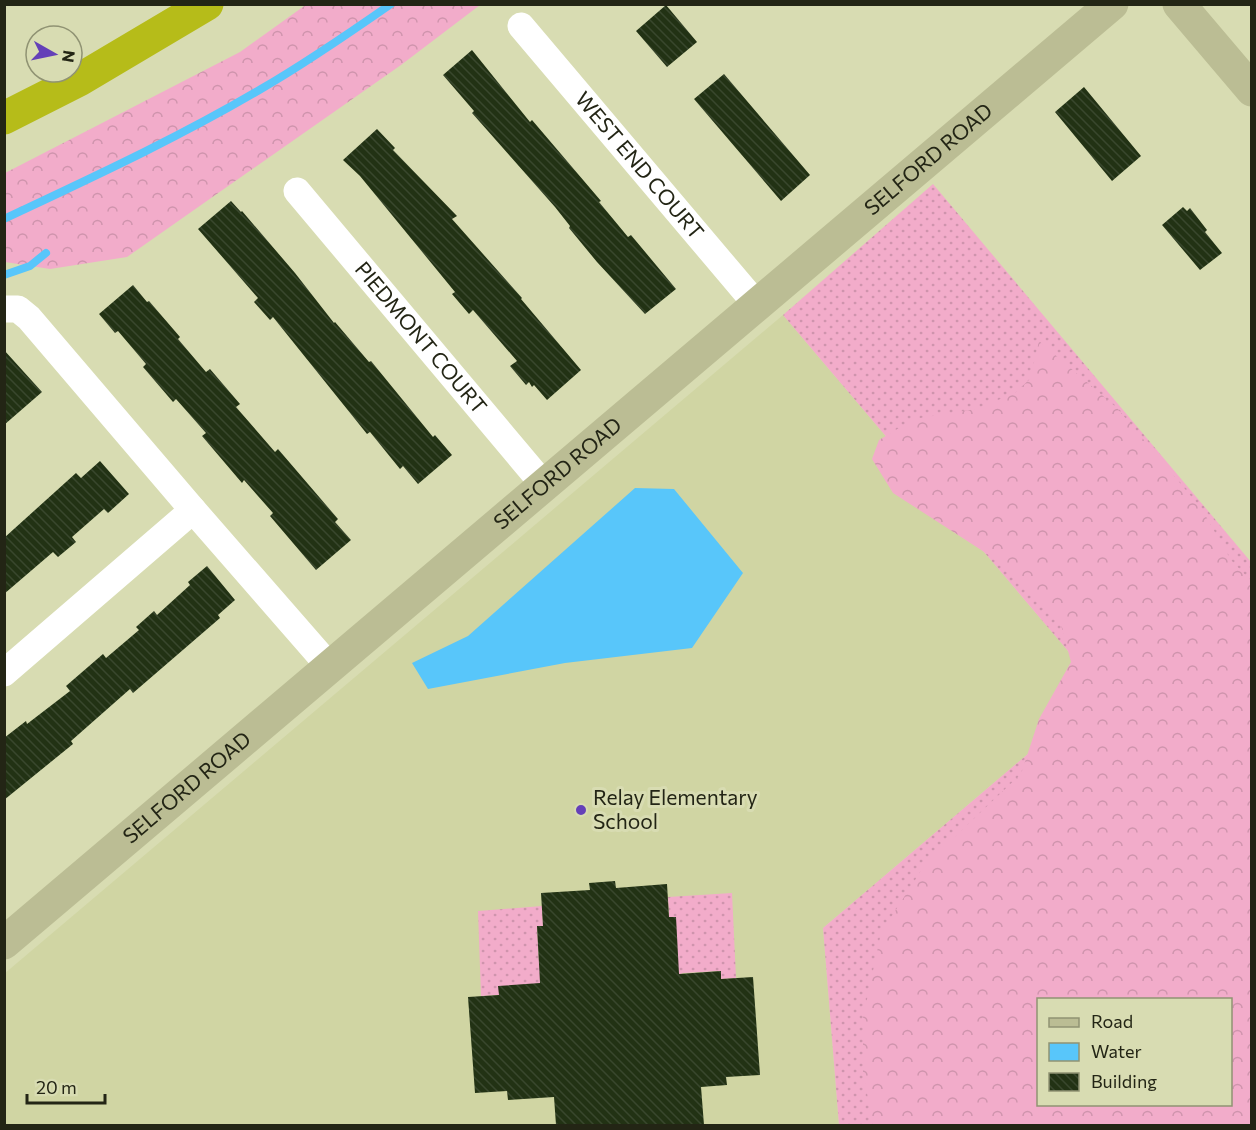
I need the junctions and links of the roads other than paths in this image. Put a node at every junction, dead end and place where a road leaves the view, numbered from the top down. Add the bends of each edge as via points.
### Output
1 (207, 4) edge
2 (1112, 4) edge
3 (1179, 4) edge
4 (521, 26) dead end
5 (1251, 90) edge
6 (4, 118) edge
7 (297, 191) dead end
8 (757, 305) junction
9 (4, 309) edge
10 (544, 485) junction
11 (193, 510) junction
12 (330, 667) junction
13 (4, 673) edge
14 (4, 943) edge

1 - 6 highway via 79,80
2 - 8 street, SELFORD ROAD
3 - 5 street
4 - 8 street, WEST END COURT
7 - 10 street, PIEDMONT COURT
8 - 10 street, SELFORD ROAD
9 - 11 street via 18,309 29,318
10 - 12 street, SELFORD ROAD
11 - 12 street
11 - 13 street
12 - 14 street, SELFORD ROAD

